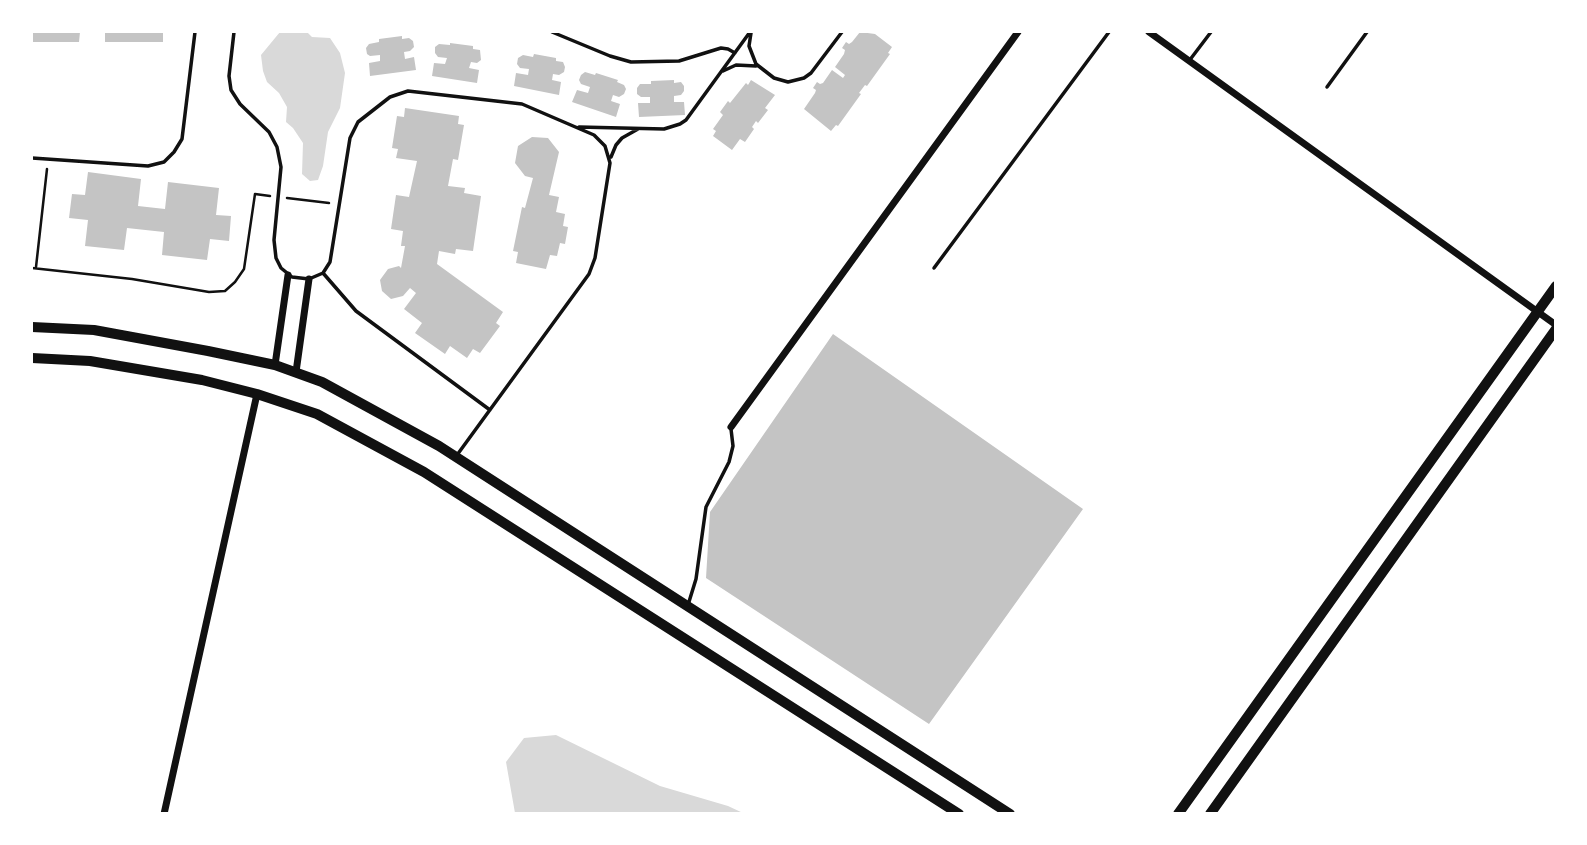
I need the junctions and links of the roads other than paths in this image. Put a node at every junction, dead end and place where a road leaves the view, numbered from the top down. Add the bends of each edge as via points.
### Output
1 (195, 32) edge
2 (234, 32) edge
3 (552, 32) edge
4 (751, 32) edge
5 (842, 32) edge
6 (1018, 32) edge
7 (1109, 32) edge
8 (1149, 32) edge
9 (1211, 32) edge
10 (1367, 32) edge
11 (734, 53) junction
12 (1189, 61) junction
13 (761, 69) junction
14 (718, 75) junction
15 (1327, 87) dead end
16 (577, 127) junction
17 (641, 128) junction
18 (32, 158) edge
19 (610, 163) junction
20 (934, 268) dead end
21 (323, 273) junction
22 (288, 275) junction
23 (309, 279) junction
24 (1556, 286) edge
25 (1537, 312) junction
26 (32, 327) edge
27 (1556, 327) edge
28 (32, 358) edge
29 (275, 365) junction
30 (296, 372) junction
31 (257, 394) junction
32 (490, 410) junction
33 (731, 427) joint
34 (456, 457) junction
35 (688, 605) junction
36 (1177, 812) edge
37 (164, 814) edge
38 (958, 814) edge
39 (1010, 814) edge
40 (1210, 814) edge

1 - 18 lane via 182,139 164,162 148,166
2 - 22 lane via 231,90 277,147 281,167 274,240 276,258
3 - 11 lane via 631,62 679,61 721,48
4 - 11 lane
4 - 13 lane via 751,52
5 - 13 lane via 804,78 788,82
6 - 33 street
7 - 20 lane
8 - 12 street
9 - 12 lane
10 - 15 lane
11 - 14 lane
12 - 25 street
13 - 14 lane via 736,65
14 - 17 lane via 686,120 664,128
16 - 17 lane
16 - 19 lane via 600,140
16 - 21 lane via 522,104 408,91 390,97 358,122 350,138 333,253
17 - 19 lane via 622,138
19 - 32 lane via 589,274
21 - 23 lane
21 - 32 lane via 356,311
22 - 23 lane
22 - 29 street
23 - 30 street
24 - 25 main road
25 - 27 street
25 - 36 main road
26 - 29 main road via 94,330
27 - 40 main road
28 - 31 main road via 90,361
29 - 30 main road
30 - 34 main road
31 - 37 street
31 - 38 main road via 317,414 424,472
32 - 34 lane
33 - 35 lane via 733,446 706,507
34 - 35 main road
35 - 39 main road

